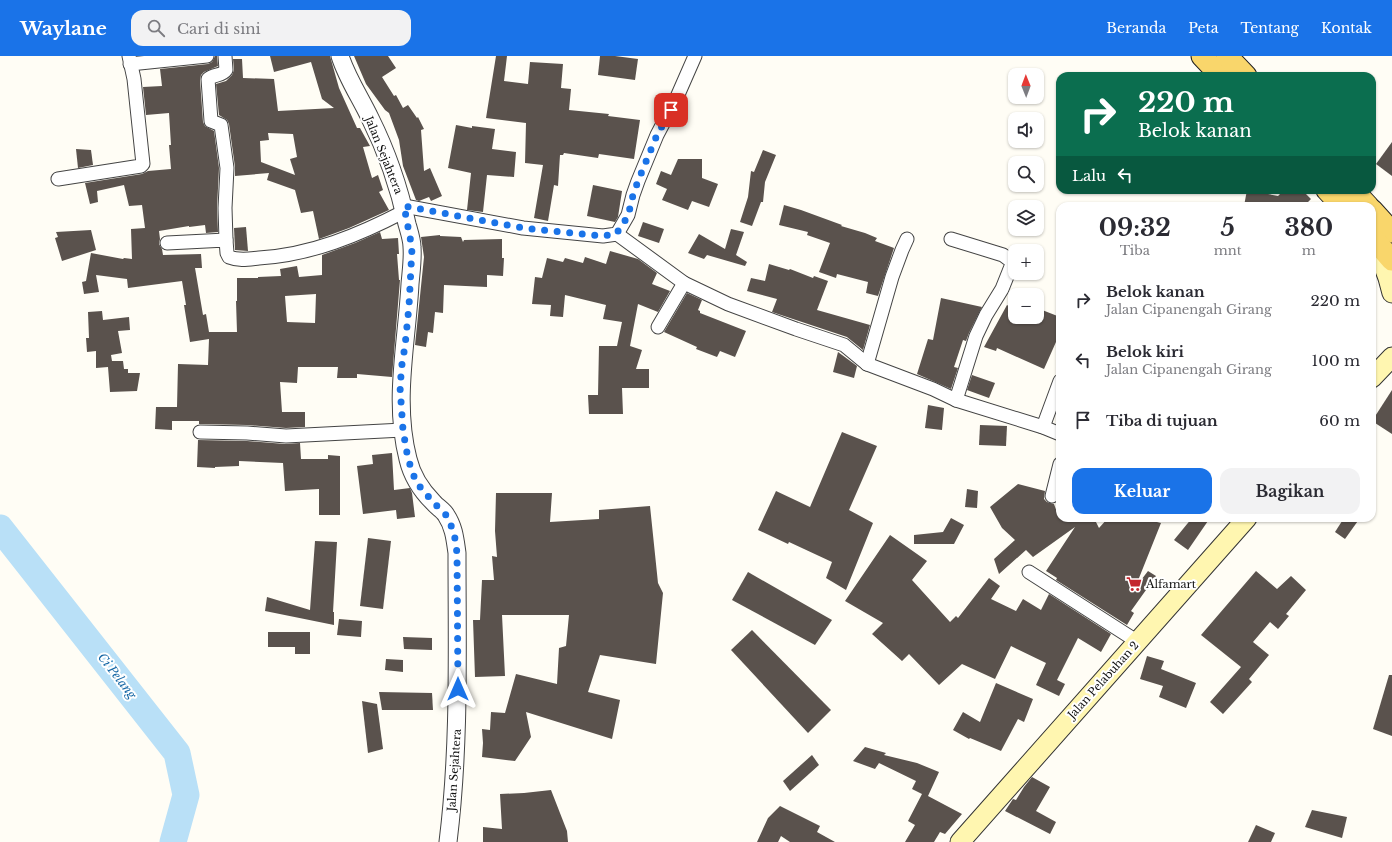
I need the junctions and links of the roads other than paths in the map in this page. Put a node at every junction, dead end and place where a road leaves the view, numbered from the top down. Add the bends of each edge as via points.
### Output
1 (207, 56) edge
2 (225, 56) edge
3 (340, 56) edge
4 (694, 56) edge
5 (1202, 56) edge
6 (1227, 56) edge
7 (129, 60) edge
8 (1217, 72) edge
9 (1242, 72) edge
10 (58, 179) dead end
11 (1331, 194) edge
12 (1357, 194) edge
13 (1338, 202) edge
14 (1364, 202) edge
15 (404, 209) junction
16 (1381, 228) edge
17 (616, 234) junction
18 (907, 239) dead end
19 (951, 239) dead end
20 (226, 240) junction
21 (167, 243) dead end
22 (1392, 260) edge
23 (684, 283) junction
24 (1392, 293) edge
25 (658, 327) dead end
26 (1392, 357) edge
27 (867, 364) junction
28 (1376, 374) edge
29 (1056, 392) edge
30 (956, 400) junction
31 (1043, 427) junction
32 (403, 430) junction
33 (200, 432) dead end
34 (1056, 432) edge
35 (1056, 480) edge
36 (1052, 496) dead end
37 (1243, 522) edge
38 (1029, 572) dead end
39 (1138, 642) junction
40 (448, 842) edge
41 (960, 842) edge

1 - 7 street
2 - 20 street via 226,70 208,79 208,86 211,121 221,125 226,168
3 - 15 street, Jalan Sejahtera via 345,72 380,140 397,181
4 - 17 street via 677,98 657,135 633,195 628,216
5 - 8 main road
6 - 9 main road
7 - 10 street via 134,79 143,164
11 - 13 main road
12 - 14 main road
15 - 17 street via 523,228 603,236
15 - 20 street via 372,228 341,241 278,257 242,260 229,257
15 - 32 street, Jalan Sejahtera via 412,248 401,379
16 - 22 main road
16 - 24 main road
17 - 23 street
18 - 27 street via 892,277
19 - 30 street via 1003,255 1012,264 1002,289 976,336
20 - 21 street
23 - 25 street
23 - 27 street via 728,304 844,345
26 - 28 main road
27 - 30 street
29 - 31 street
30 - 31 street
31 - 34 street
32 - 33 street via 286,436
32 - 40 street, Jalan Sejahtera via 408,459 416,482 446,515 454,532 457,553 457,730
35 - 36 street
37 - 39 main road, Jalan Pelabuhan 2
38 - 39 street
39 - 41 main road, Jalan Pelabuhan 2

